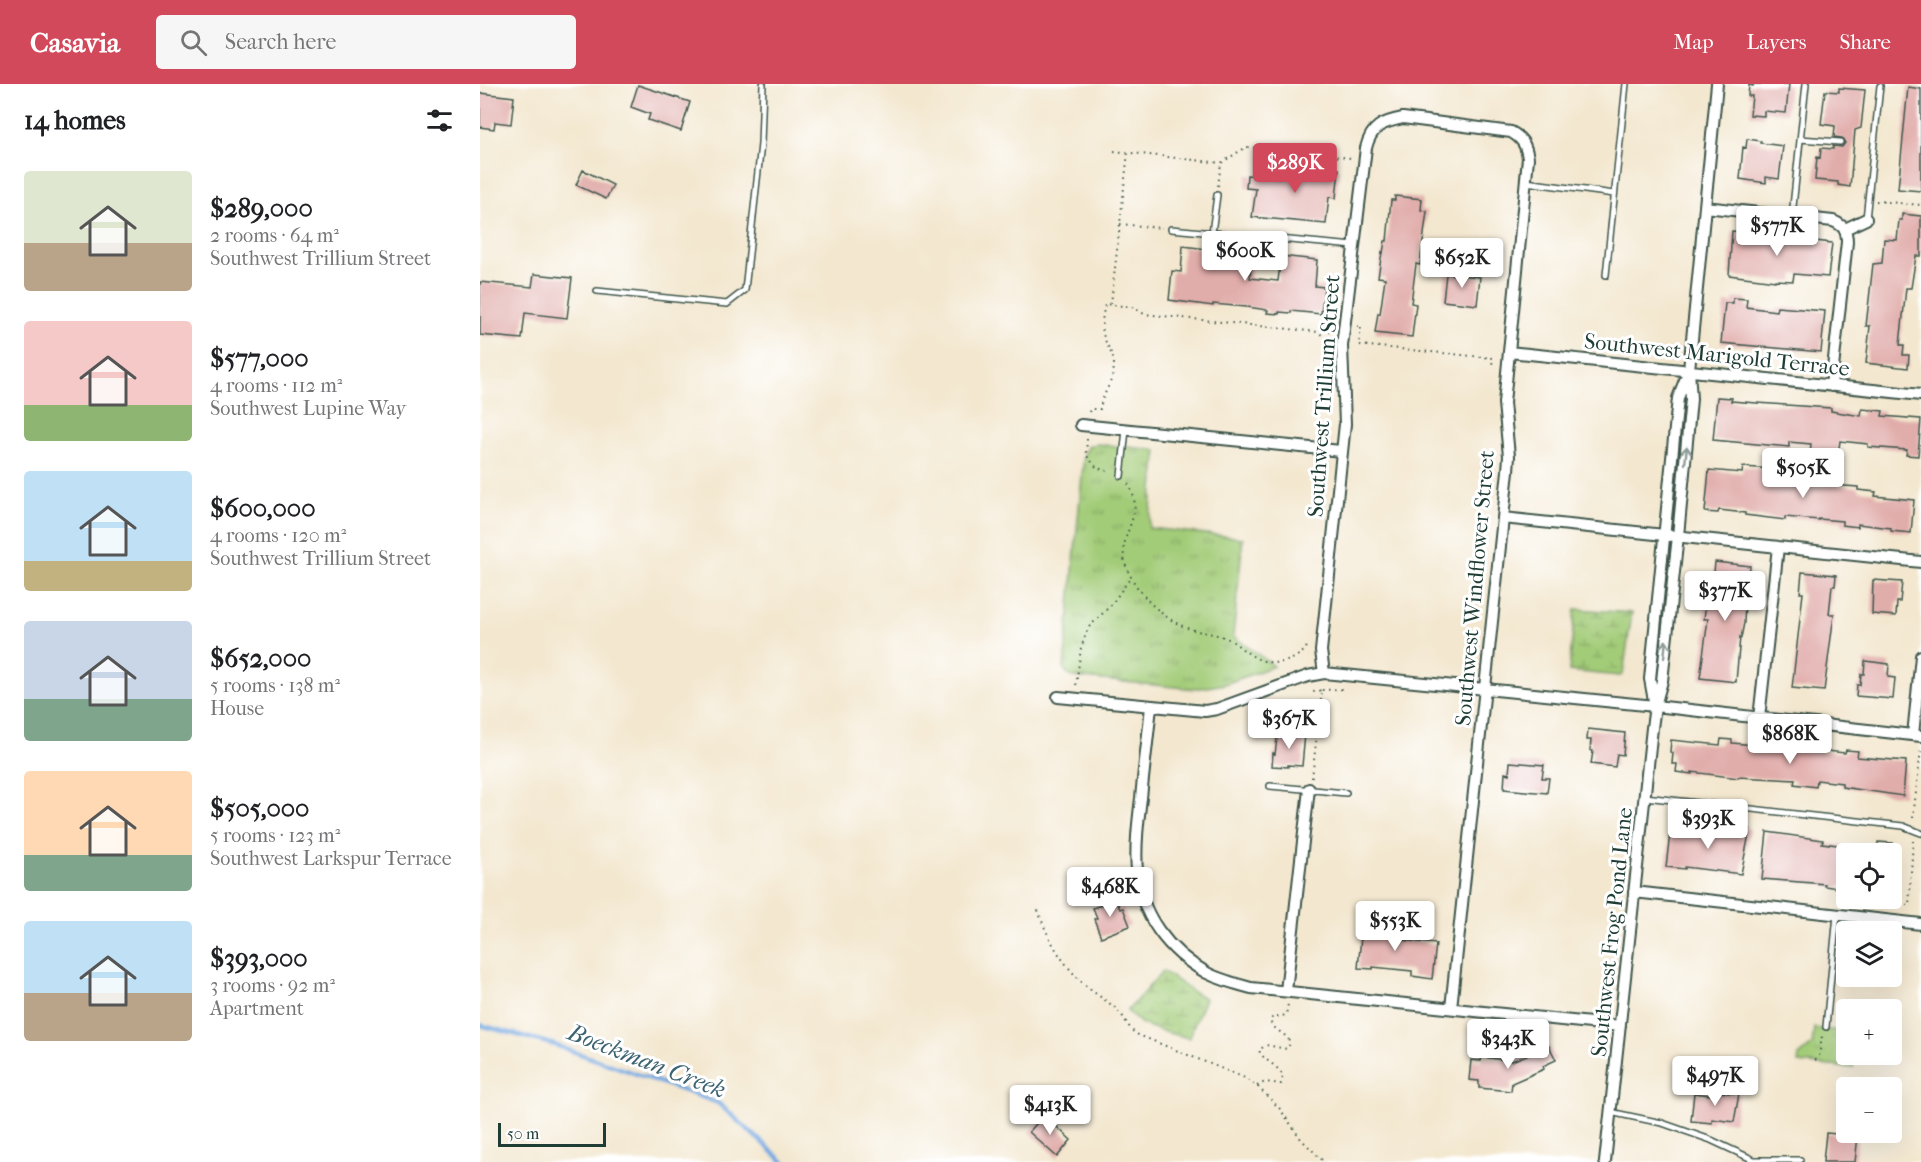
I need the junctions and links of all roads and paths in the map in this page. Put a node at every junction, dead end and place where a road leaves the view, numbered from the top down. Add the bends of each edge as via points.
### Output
1 (763, 84) edge
2 (1626, 84) edge
3 (1717, 84) edge
4 (1806, 84) edge
5 (1880, 86) dead end
6 (1378, 126) joint
7 (1800, 139) junction
8 (1840, 142) dead end
9 (1114, 150) dead end
10 (1128, 152) junction
11 (1365, 160) junction
12 (1221, 163) junction
13 (1526, 182) junction
14 (1614, 194) junction
15 (1217, 195) joint
16 (1868, 200) junction
17 (1921, 205) edge
18 (1705, 207) junction
19 (1792, 216) junction
20 (1866, 219) joint
21 (1120, 224) junction
22 (1171, 229) joint
23 (1845, 229) junction
24 (1212, 233) junction
25 (1354, 246) junction
26 (1606, 274) dead end
27 (597, 291) dead end
28 (1111, 304) junction
29 (1345, 324) junction
30 (1509, 352) junction
31 (1492, 365) dead end
32 (1689, 370) junction
33 (1832, 386) junction
34 (1921, 395) edge
35 (1084, 425) junction
36 (1126, 430) junction
37 (1341, 451) junction
38 (1121, 476) junction
39 (1503, 518) junction
40 (1664, 535) junction
41 (1678, 536) junction
42 (1778, 547) junction
43 (1921, 562) edge
44 (1131, 576) junction
45 (1307, 645) dead end
46 (1921, 656) edge
47 (1324, 673) junction
48 (1343, 689) dead end
49 (1485, 689) junction
50 (1322, 690) junction
51 (1313, 692) dead end
52 (1058, 697) dead end
53 (1075, 699) junction
54 (1151, 706) junction
55 (1655, 706) junction
56 (1759, 718) junction
57 (1917, 736) edge
58 (1270, 786) dead end
59 (1310, 789) junction
60 (1346, 793) dead end
61 (1645, 797) junction
62 (1921, 833) edge
63 (1634, 892) junction
64 (1038, 910) dead end
65 (1838, 915) junction
66 (1921, 924) edge
67 (1286, 991) junction
68 (1288, 1003) dead end
69 (1451, 1008) junction
70 (1620, 1026) junction
71 (1826, 1027) dead end
72 (1822, 1036) dead end
73 (1815, 1060) dead end
74 (1257, 1086) junction
75 (1611, 1112) junction
76 (1800, 1160) dead end
77 (1324, 1162) edge
78 (1605, 1162) edge

1 - 27 lane via 761,144 745,290 727,304
2 - 14 lane
3 - 18 street, Southwest Frog Pond Lane
4 - 7 lane
5 - 16 lane
6 - 11 street, Southwest Trillium Street via 1369,136
6 - 13 street, Southwest Windflower Street via 1403,118 1511,132 1521,137 1526,147
7 - 8 lane
7 - 19 lane
9 - 10 path
10 - 12 path
10 - 21 path
11 - 12 path via 1246,147
11 - 25 street, Southwest Trillium Street
12 - 15 path
13 - 14 lane
13 - 30 street, Southwest Windflower Street
14 - 26 lane
15 - 24 lane
16 - 17 path
16 - 20 lane
18 - 19 street
18 - 32 street, Southwest Frog Pond Lane
19 - 23 street via 1833,221
20 - 23 street
21 - 22 path
21 - 28 path
22 - 24 lane
23 - 33 street via 1847,242
24 - 25 lane
25 - 29 street, Southwest Trillium Street
28 - 29 path via 1132,307 1144,314 1318,332 1328,340 1330,323
28 - 35 path via 1105,304 1102,325 1114,364 1112,379 1100,410 1090,409
29 - 31 path via 1361,326 1359,345 1493,358
29 - 37 street, Southwest Trillium Street via 1345,424
30 - 32 street, Southwest Marigold Terrace
30 - 39 street, Southwest Windflower Street via 1504,403 1509,456
32 - 33 street, Southwest Marigold Terrace
32 - 40 street, Southwest Frog Pond Lane via 1678,398
41 -> 32 street, Southwest Frog Pond Lane via 1691,399
33 - 34 street, Southwest Marigold Terrace
35 - 36 street
35 - 38 path via 1086,455 1097,468
36 - 37 street
36 - 38 lane
37 - 47 street, Southwest Trillium Street via 1321,651
38 - 44 path via 1132,491 1135,506 1123,553
39 - 40 street
39 - 49 street, Southwest Windflower Street
40 - 41 street
40 - 55 street, Southwest Frog Pond Lane via 1650,679
41 - 42 street
55 -> 41 street, Southwest Frog Pond Lane via 1662,681
42 - 43 street
42 - 56 street
44 - 45 path via 1164,615 1186,628 1229,639 1270,664 1293,658
44 - 53 path via 1084,637
46 - 57 street
47 - 49 street
47 - 54 street via 1217,709
48 - 50 path
49 - 55 street
49 - 69 street, Southwest Windflower Street
50 - 51 path
50 - 59 path
52 - 53 street
53 - 54 street
54 - 67 street via 1136,844 1142,900 1152,922 1186,960 1207,973 1251,988
55 - 56 street
55 - 61 street, Southwest Frog Pond Lane
56 - 57 street
58 - 59 lane
59 - 60 lane
59 - 67 street
61 - 62 lane via 1903,826
61 - 63 street, Southwest Frog Pond Lane
63 - 65 street
63 - 70 street, Southwest Frog Pond Lane
64 - 74 path via 1049,940 1067,965 1087,987 1119,1011 1130,1030 1231,1071
65 - 66 street
65 - 71 lane
67 - 69 street
68 - 74 path via 1286,1015 1270,1021 1288,1038 1290,1046 1281,1050 1266,1045 1259,1050 1279,1070 1283,1080 1281,1084 1265,1082
69 - 70 street
70 - 75 street, Southwest Frog Pond Lane
72 - 73 path
74 - 77 path
75 - 76 lane via 1662,1123 1754,1160
75 - 78 street, Southwest Frog Pond Lane

